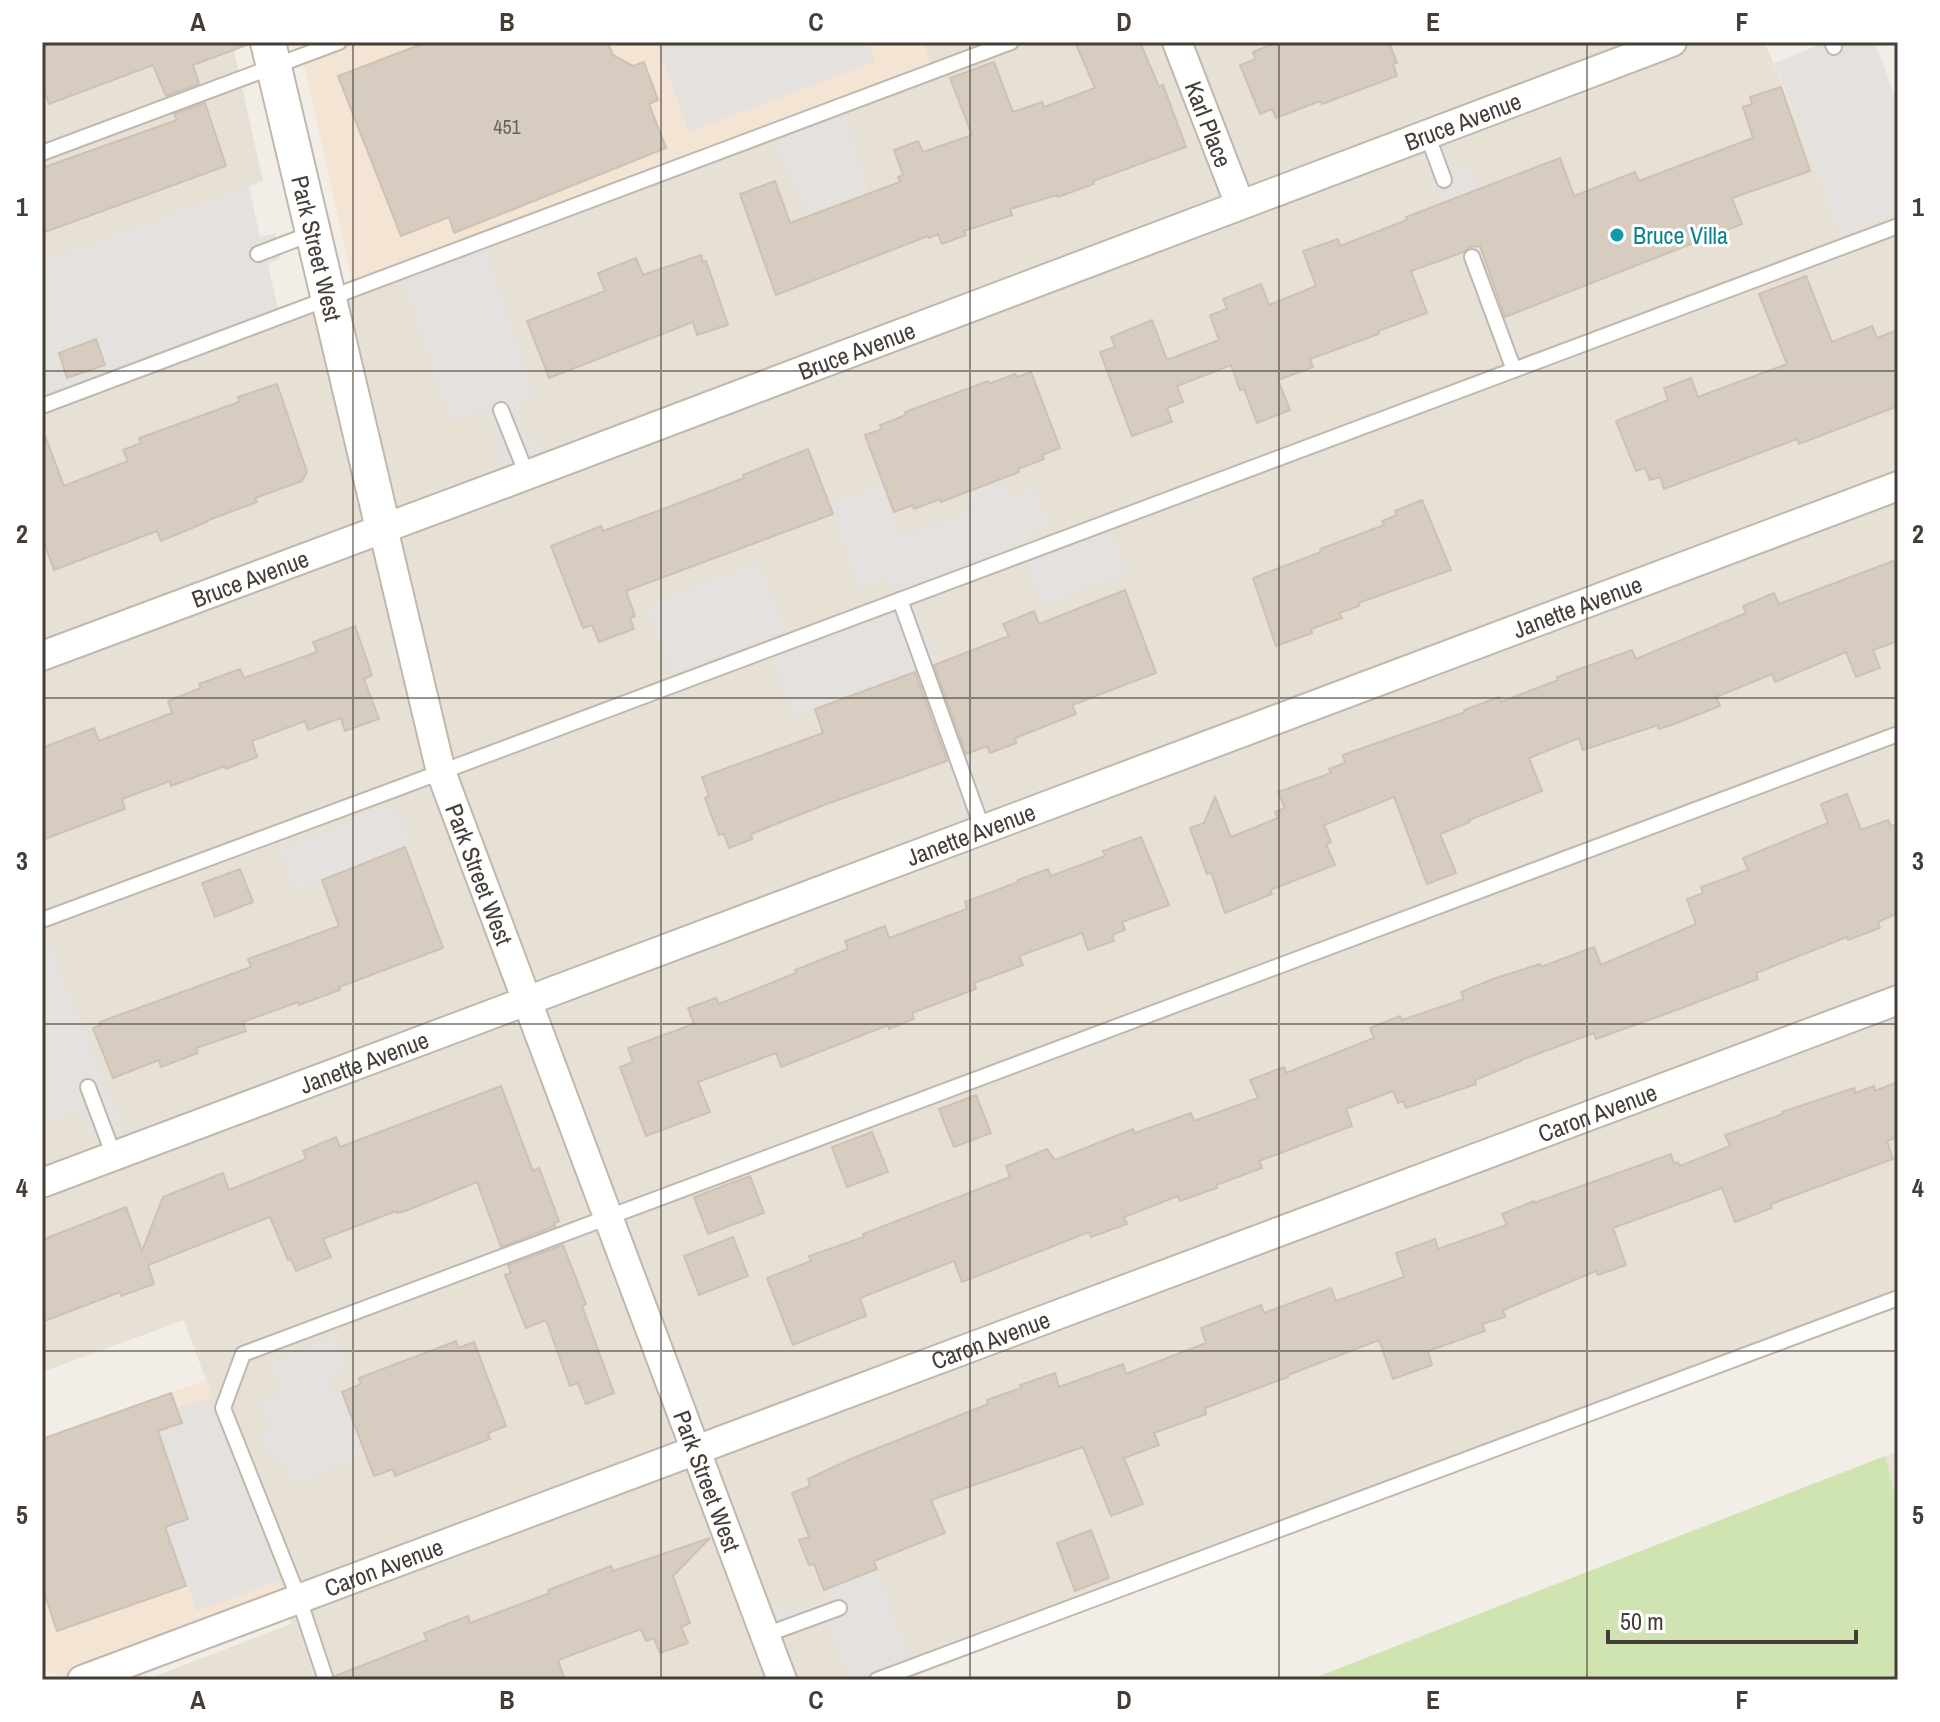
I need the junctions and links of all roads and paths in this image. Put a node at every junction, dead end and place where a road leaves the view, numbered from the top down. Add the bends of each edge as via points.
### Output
1 (339, 42) edge
2 (1011, 42) edge
3 (1177, 42) edge
4 (1672, 42) edge
5 (1613, 52) edge
6 (271, 54) edge
7 (1427, 134) junction
8 (42, 153) edge
9 (1444, 180) dead end
10 (1240, 205) junction
11 (1898, 226) edge
12 (313, 233) junction
13 (258, 254) dead end
14 (1472, 257) dead end
15 (329, 299) junction
16 (1514, 370) junction
17 (42, 406) edge
18 (501, 410) dead end
19 (527, 475) junction
20 (1898, 486) edge
21 (383, 528) junction
22 (900, 600) junction
23 (42, 656) edge
24 (1898, 734) edge
25 (441, 772) junction
26 (983, 830) junction
27 (42, 920) edge
28 (1898, 1000) edge
29 (527, 1001) junction
30 (88, 1087) dead end
31 (114, 1156) junction
32 (42, 1183) edge
33 (609, 1217) junction
34 (1898, 1298) edge
35 (696, 1450) junction
36 (299, 1599) junction
37 (839, 1608) dead end
38 (765, 1635) junction
39 (82, 1680) edge
40 (326, 1680) edge
41 (782, 1680) edge
42 (877, 1680) edge

1 - 6 lane
2 - 15 lane
3 - 10 street, Karl Place
4 - 5 street, Bruce Avenue
5 - 7 street, Bruce Avenue
6 - 8 lane
6 - 12 street, Park Street West
7 - 9 lane
7 - 10 street, Bruce Avenue
10 - 19 street, Bruce Avenue
11 - 16 lane
12 - 13 lane
12 - 15 street, Park Street West
14 - 16 lane
15 - 17 lane
15 - 21 street, Park Street West
16 - 22 lane
18 - 19 lane
19 - 21 street, Bruce Avenue
20 - 26 street, Janette Avenue
21 - 23 street, Bruce Avenue
21 - 25 street, Park Street West
22 - 25 lane
22 - 26 lane
24 - 33 lane
25 - 27 lane
25 - 29 street, Park Street West
26 - 29 street, Janette Avenue
28 - 35 street, Caron Avenue
29 - 31 street, Janette Avenue
29 - 33 street, Park Street West
30 - 31 lane
31 - 32 street, Janette Avenue
33 - 35 street, Park Street West
33 - 36 lane via 243,1354 223,1408
34 - 42 lane
35 - 36 street, Caron Avenue
35 - 38 street, Park Street West
36 - 39 street, Caron Avenue
36 - 40 lane
37 - 38 lane
38 - 41 street, Park Street West

